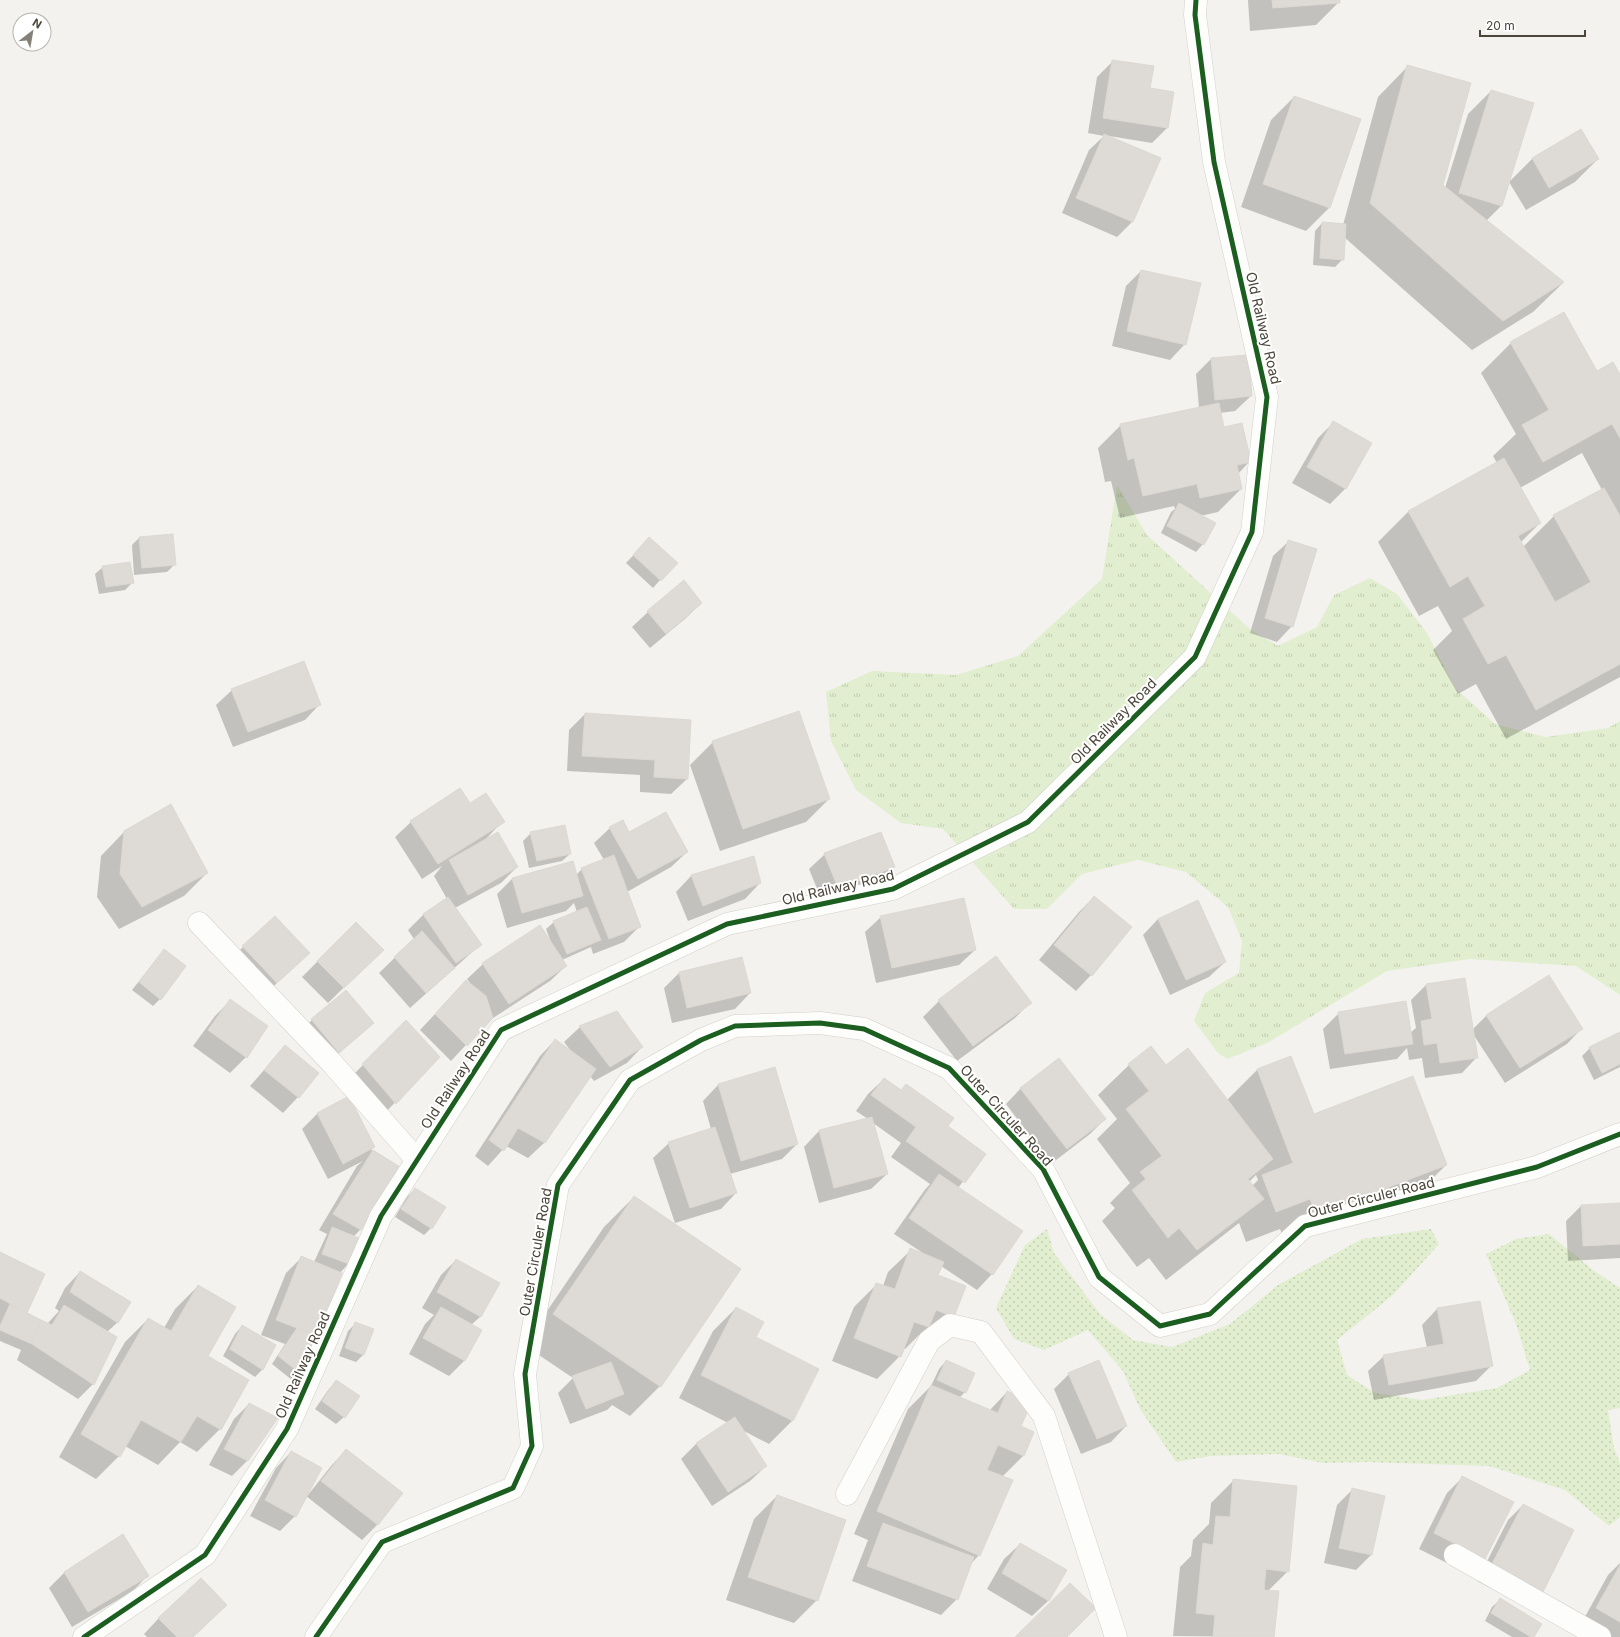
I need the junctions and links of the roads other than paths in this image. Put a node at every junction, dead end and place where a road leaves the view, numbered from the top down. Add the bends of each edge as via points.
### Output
1 (1196, 0) edge
2 (199, 923) dead end
3 (1620, 1134) edge
4 (417, 1160) junction
5 (846, 1494) dead end
6 (1455, 1555) dead end
7 (84, 1637) edge
8 (316, 1637) edge
9 (1116, 1637) edge
10 (1600, 1637) edge

1 - 4 street, Old Railway Road via 1195,15 1214,162 1267,397 1252,532 1195,657 1028,822 894,889 727,924 501,1030
2 - 4 street via 331,1062
3 - 8 street, Outer Circuler Road via 1537,1167 1305,1226 1210,1314 1160,1326 1099,1278 1043,1169 949,1068 864,1029 820,1023 735,1026 701,1040 630,1080 558,1185 525,1374 532,1446 513,1488 382,1542
4 - 7 street, Old Railway Road via 381,1216 287,1429 205,1555
5 - 9 street via 929,1341 950,1325 981,1332 1044,1416
6 - 10 street

